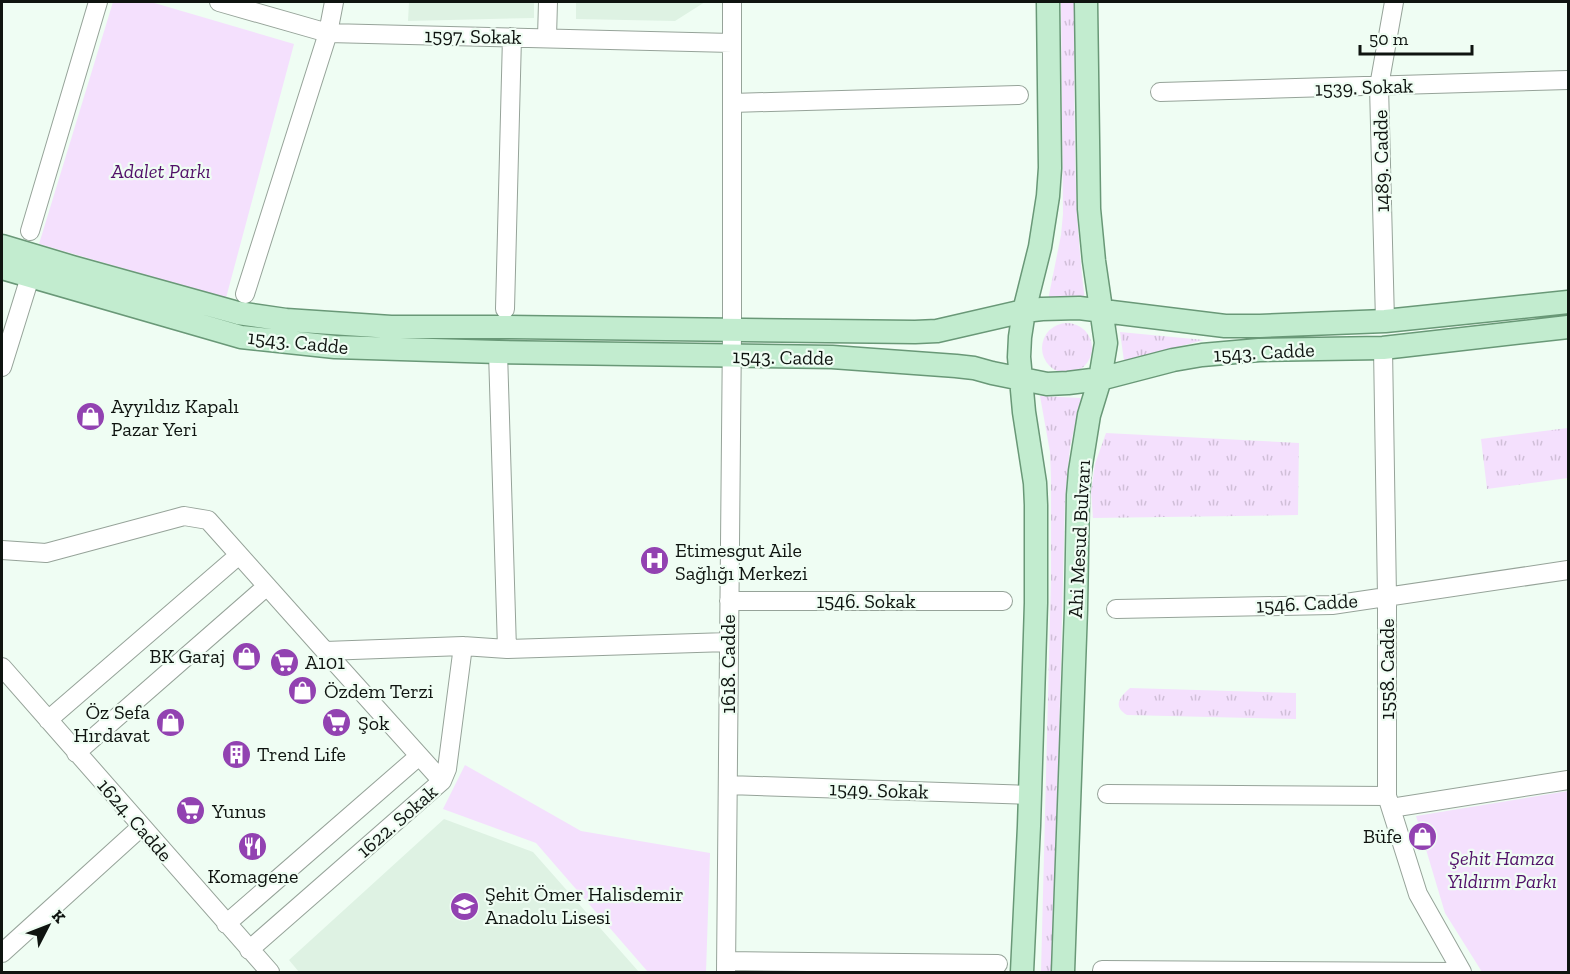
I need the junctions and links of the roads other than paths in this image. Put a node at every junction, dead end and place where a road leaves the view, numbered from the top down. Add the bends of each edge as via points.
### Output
1 (98, 2) edge
2 (219, 2) edge
3 (334, 2) edge
4 (548, 2) edge
5 (732, 2) edge
6 (1048, 2) edge
7 (1086, 2) edge
8 (1394, 2) edge
9 (328, 33) junction
10 (512, 37) junction
11 (547, 38) junction
12 (732, 43) junction
13 (1569, 80) edge
14 (1379, 86) junction
15 (1160, 92) dead end
16 (1019, 95) dead end
17 (732, 103) junction
18 (30, 231) dead end
19 (2, 246) edge
20 (2, 268) edge
21 (30, 277) junction
22 (245, 294) dead end
23 (1569, 302) edge
24 (505, 309) dead end
25 (1024, 310) junction
26 (1101, 310) junction
27 (1385, 321) junction
28 (1569, 327) edge
29 (732, 330) junction
30 (1383, 348) junction
31 (498, 352) junction
32 (731, 356) junction
33 (2, 367) edge
34 (1021, 379) junction
35 (1100, 379) junction
36 (2, 550) edge
37 (239, 555) junction
38 (1569, 570) edge
39 (267, 586) junction
40 (1387, 597) junction
41 (729, 601) junction
42 (1003, 601) dead end
43 (1116, 609) dead end
44 (728, 642) junction
45 (463, 646) junction
46 (507, 649) junction
47 (325, 651) junction
48 (2, 667) edge
49 (48, 720) junction
50 (76, 753) junction
51 (419, 756) junction
52 (1569, 780) edge
53 (442, 781) junction
54 (728, 785) junction
55 (1107, 794) dead end
56 (1030, 795) junction
57 (1389, 802) junction
58 (141, 827) junction
59 (226, 924) junction
60 (249, 950) junction
61 (2, 953) edge
62 (998, 964) dead end
63 (726, 967) edge
64 (1102, 970) dead end
65 (270, 972) edge
66 (1022, 972) edge
67 (1063, 972) edge
68 (1452, 972) edge
69 (1462, 972) edge

1 - 18 street
2 - 9 street, 1597. Sokak
3 - 9 street
4 - 11 street
5 - 12 street, 1618. Cadde
6 - 25 main road, Ahi Mesud Bulvarı via 1048,196
7 - 26 main road, Ahi Mesud Bulvarı via 1089,208
8 - 14 street, 1489. Cadde
9 - 10 street, 1597. Sokak
9 - 22 street
10 - 11 street, 1597. Sokak
10 - 24 street
11 - 12 street, 1597. Sokak
12 - 17 street, 1618. Cadde
13 - 14 street, 1539. Sokak
14 - 15 street, 1539. Sokak
14 - 27 street, 1489. Cadde
16 - 17 street
17 - 29 street, 1618. Cadde
19 - 29 main road, 1543. Cadde via 237,313 286,320 391,327
20 - 21 main road, 1543. Cadde
21 - 31 main road, 1543. Cadde via 241,337 334,347
21 - 33 street
23 - 27 main road, 1543. Cadde
25 - 26 main road, 1543. Cadde
25 - 29 main road, 1543. Cadde via 937,331
25 - 34 main road, Ahi Mesud Bulvarı
26 - 27 main road, 1543. Cadde via 1225,326
26 - 35 main road, Ahi Mesud Bulvarı via 1106,343
28 - 30 main road, 1543. Cadde
29 - 32 street, 1618. Cadde
30 - 35 main road, 1543. Cadde via 1202,355
30 - 40 street, 1558. Cadde
31 - 32 main road, 1543. Cadde
31 - 46 street
32 - 34 main road, 1543. Cadde via 930,363
32 - 41 street, 1618. Cadde
34 - 35 main road, 1543. Cadde via 1047,384
34 - 56 main road, Ahi Mesud Bulvarı via 1036,505
35 - 67 main road, Ahi Mesud Bulvarı via 1089,415 1078,495
36 - 37 street via 46,553 184,516 208,520
37 - 39 street
37 - 49 street
38 - 40 street, 1546. Cadde
39 - 47 street
39 - 50 street
40 - 43 street, 1546. Cadde via 1332,605
40 - 57 street, 1558. Cadde
41 - 42 street, 1546. Sokak
41 - 44 street, 1618. Cadde
44 - 46 street
44 - 54 street, 1618. Cadde
45 - 46 street
45 - 47 street
45 - 53 street, 1622. Sokak via 447,769
47 - 51 street
48 - 49 street, 1624. Cadde
49 - 50 street, 1624. Cadde
50 - 58 street, 1624. Cadde
51 - 53 street
51 - 59 street
52 - 57 street
53 - 60 street, 1622. Sokak
54 - 56 street, 1549. Sokak
54 - 63 street, 1618. Cadde
55 - 57 street
56 - 66 main road, Ahi Mesud Bulvarı
57 - 69 street, 1558. Cadde via 1418,894
58 - 59 street, 1624. Cadde
58 - 61 street
59 - 60 street, 1624. Cadde
60 - 65 street, 1624. Cadde
62 - 63 street
64 - 68 street

